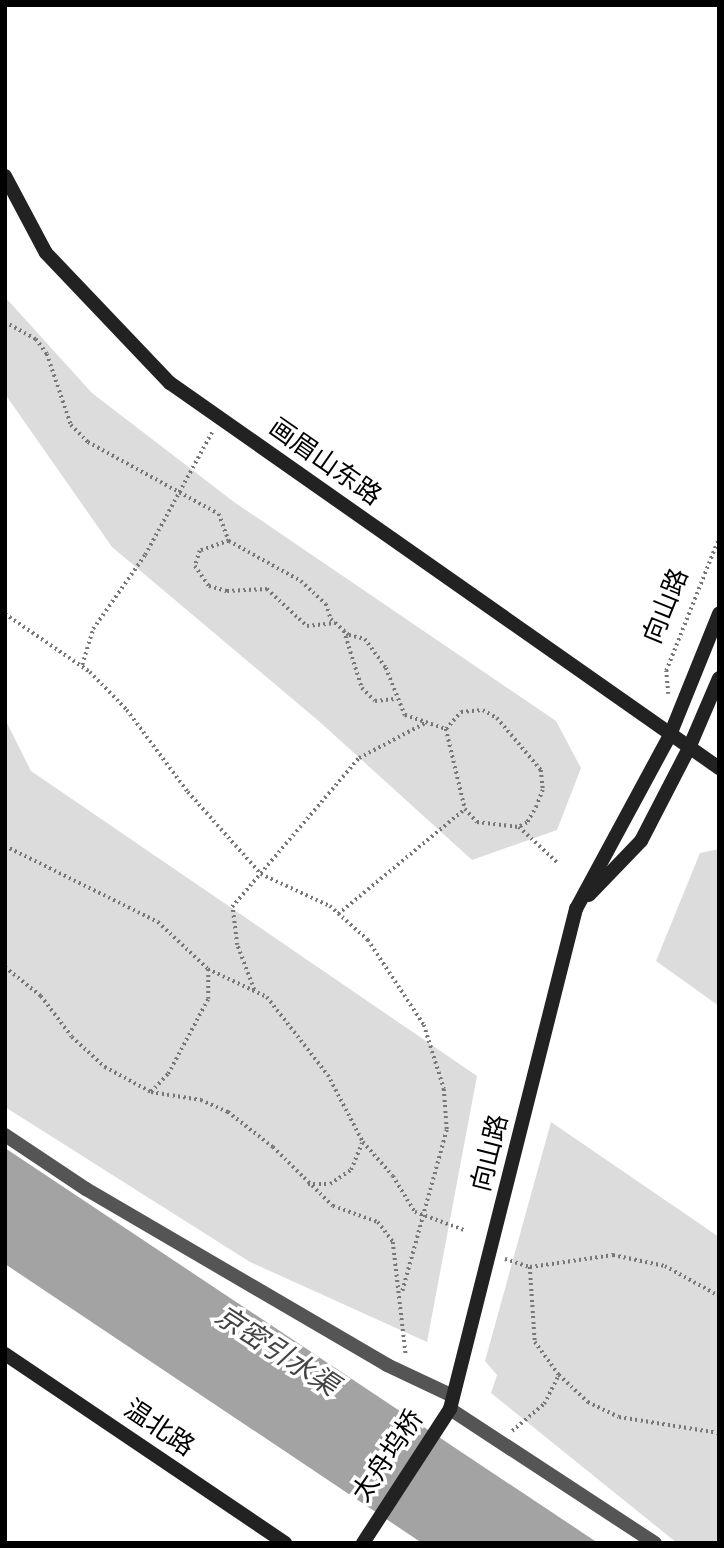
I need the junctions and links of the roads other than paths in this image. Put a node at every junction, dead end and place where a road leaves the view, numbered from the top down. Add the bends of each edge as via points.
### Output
1 (5, 176) edge
2 (719, 614) edge
3 (719, 678) edge
4 (670, 735) junction
5 (689, 748) junction
6 (719, 768) edge
7 (576, 909) junction
8 (5, 1135) edge
9 (5, 1354) edge
10 (451, 1403) junction
11 (365, 1537) edge
12 (285, 1543) edge
13 (655, 1543) edge

1 - 4 street, 画眉山东路 via 46,253 170,383
2 - 4 street, 向山路
3 - 5 street, 向山路
4 - 5 street, 画眉山东路
4 - 7 street, 向山路
5 - 6 street, 画眉山东路
5 - 7 street, 向山路 via 641,841
7 - 10 street, 向山路
8 - 10 street via 86,1189
9 - 12 street, 温北路
10 - 11 street, 太舟坞桥
10 - 13 street via 490,1435

